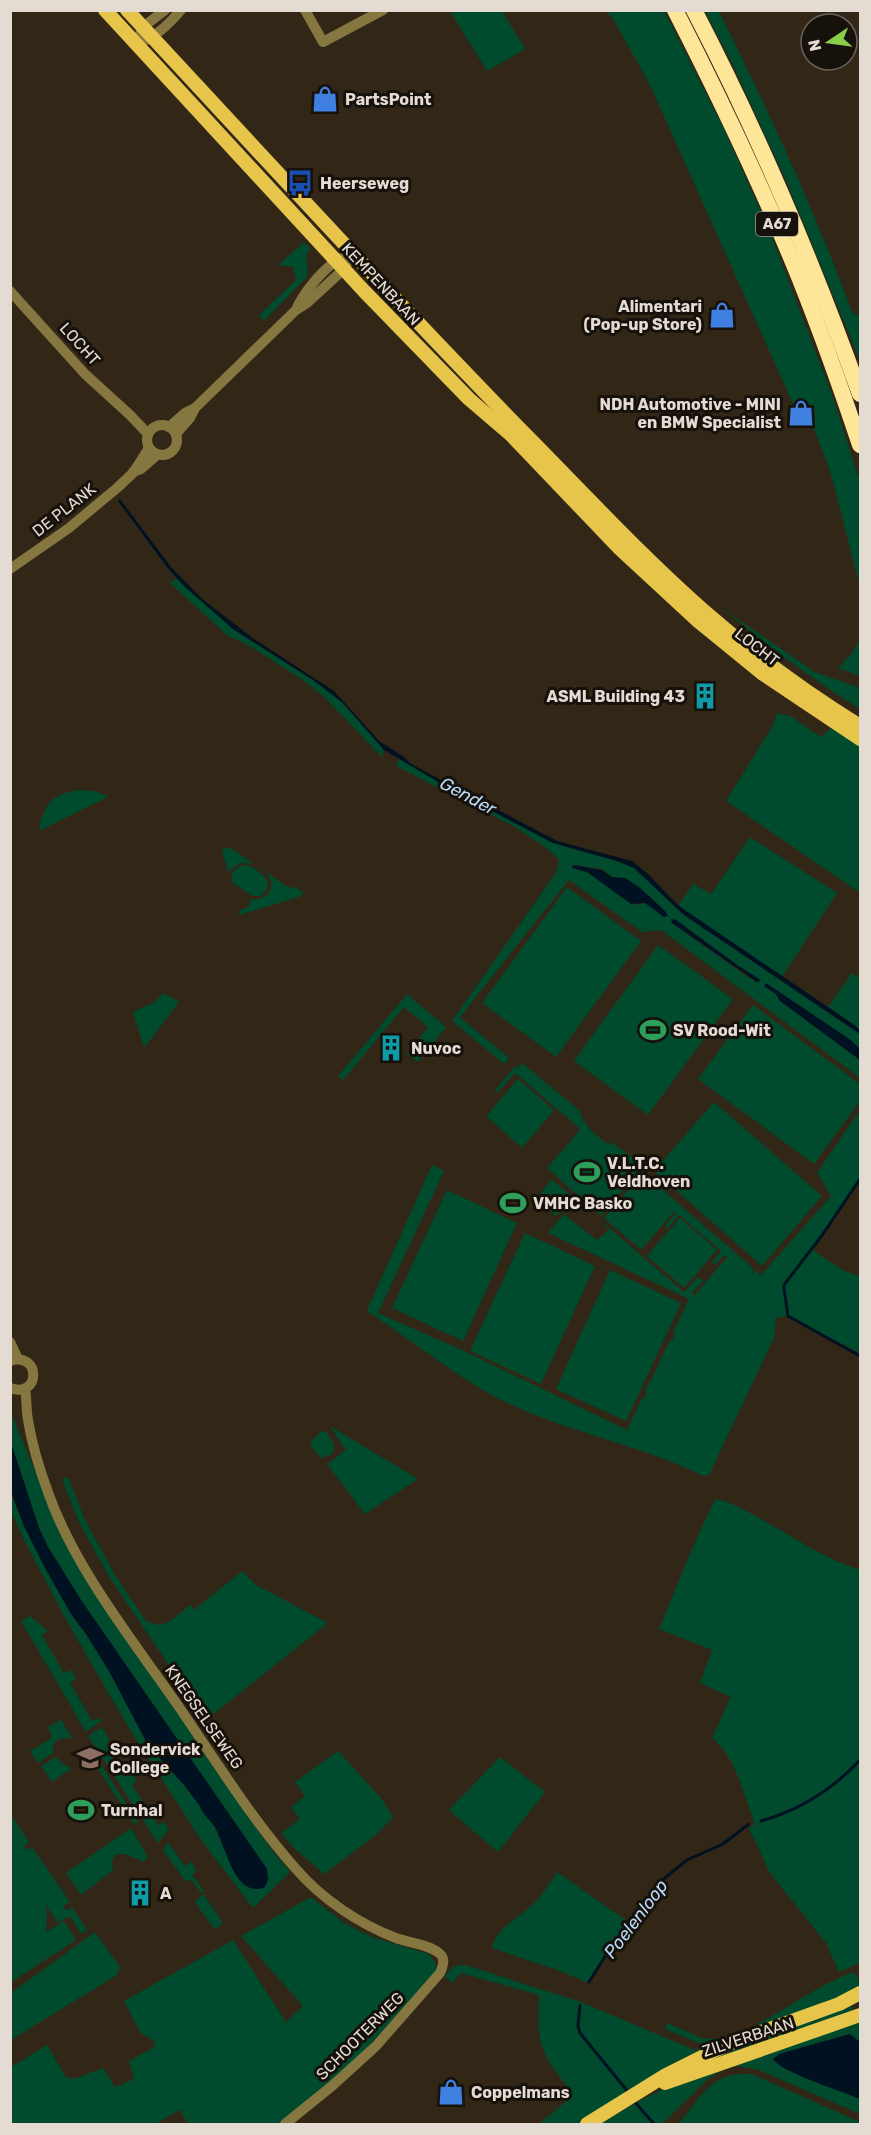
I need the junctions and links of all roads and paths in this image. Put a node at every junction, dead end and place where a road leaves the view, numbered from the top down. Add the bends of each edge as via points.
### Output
1 (105, 10) edge
2 (127, 10) edge
3 (165, 10) edge
4 (181, 10) edge
5 (305, 10) edge
6 (383, 10) edge
7 (675, 10) edge
8 (694, 10) edge
9 (147, 32) junction
10 (136, 44) junction
11 (352, 253) junction
12 (340, 265) junction
13 (10, 291) edge
14 (861, 394) edge
15 (172, 430) junction
16 (151, 431) junction
17 (861, 445) edge
18 (153, 452) junction
19 (647, 566) junction
20 (10, 569) edge
21 (861, 726) edge
22 (861, 740) edge
23 (10, 1342) edge
24 (14, 1360) edge
25 (17, 1389) edge
26 (443, 1958) joint
27 (861, 1992) edge
28 (861, 1999) edge
29 (840, 2004) junction
30 (861, 2016) edge
31 (643, 2091) junction
32 (285, 2124) edge
33 (587, 2124) edge

1 - 10 main road, KEMPENBAAN
2 - 9 main road, KEMPENBAAN
3 - 9 street
4 - 9 street via 165,28
5 - 6 street via 323,42
7 - 17 highway, A67 via 778,227
8 - 14 highway, A67 via 789,210
9 - 10 street
9 - 11 main road, KEMPENBAAN
10 - 12 main road, KEMPENBAAN
11 - 12 street
11 - 19 main road, KEMPENBAAN
12 - 15 street via 302,297 296,310 195,408 190,418
12 - 19 main road, KEMPENBAAN via 469,399 512,435 618,547
13 - 16 street, LOCHT via 85,374
15 - 16 street via 164,425
15 - 18 street via 177,443 173,451 165,455
16 - 18 street via 147,439
18 - 20 street, DE PLANK via 69,528
19 - 21 main road, LOCHT via 765,661
19 - 22 main road, LOCHT via 698,621 763,674
23 - 24 street
24 - 25 street, KNEGSELSEWEG via 28,1362 33,1371 32,1381
25 - 26 street, KNEGSELSEWEG via 49,1495 84,1567 243,1801 290,1863 329,1900 367,1925 438,1952
26 - 32 street, SCHOOTERWEG via 440,1973 375,2046
27 - 29 main road, ZILVERBAAN
28 - 29 main road, ZILVERBAAN
29 - 31 main road, ZILVERBAAN via 736,2041 673,2071
30 - 31 main road, ZILVERBAAN
31 - 33 main road, ZILVERBAAN

